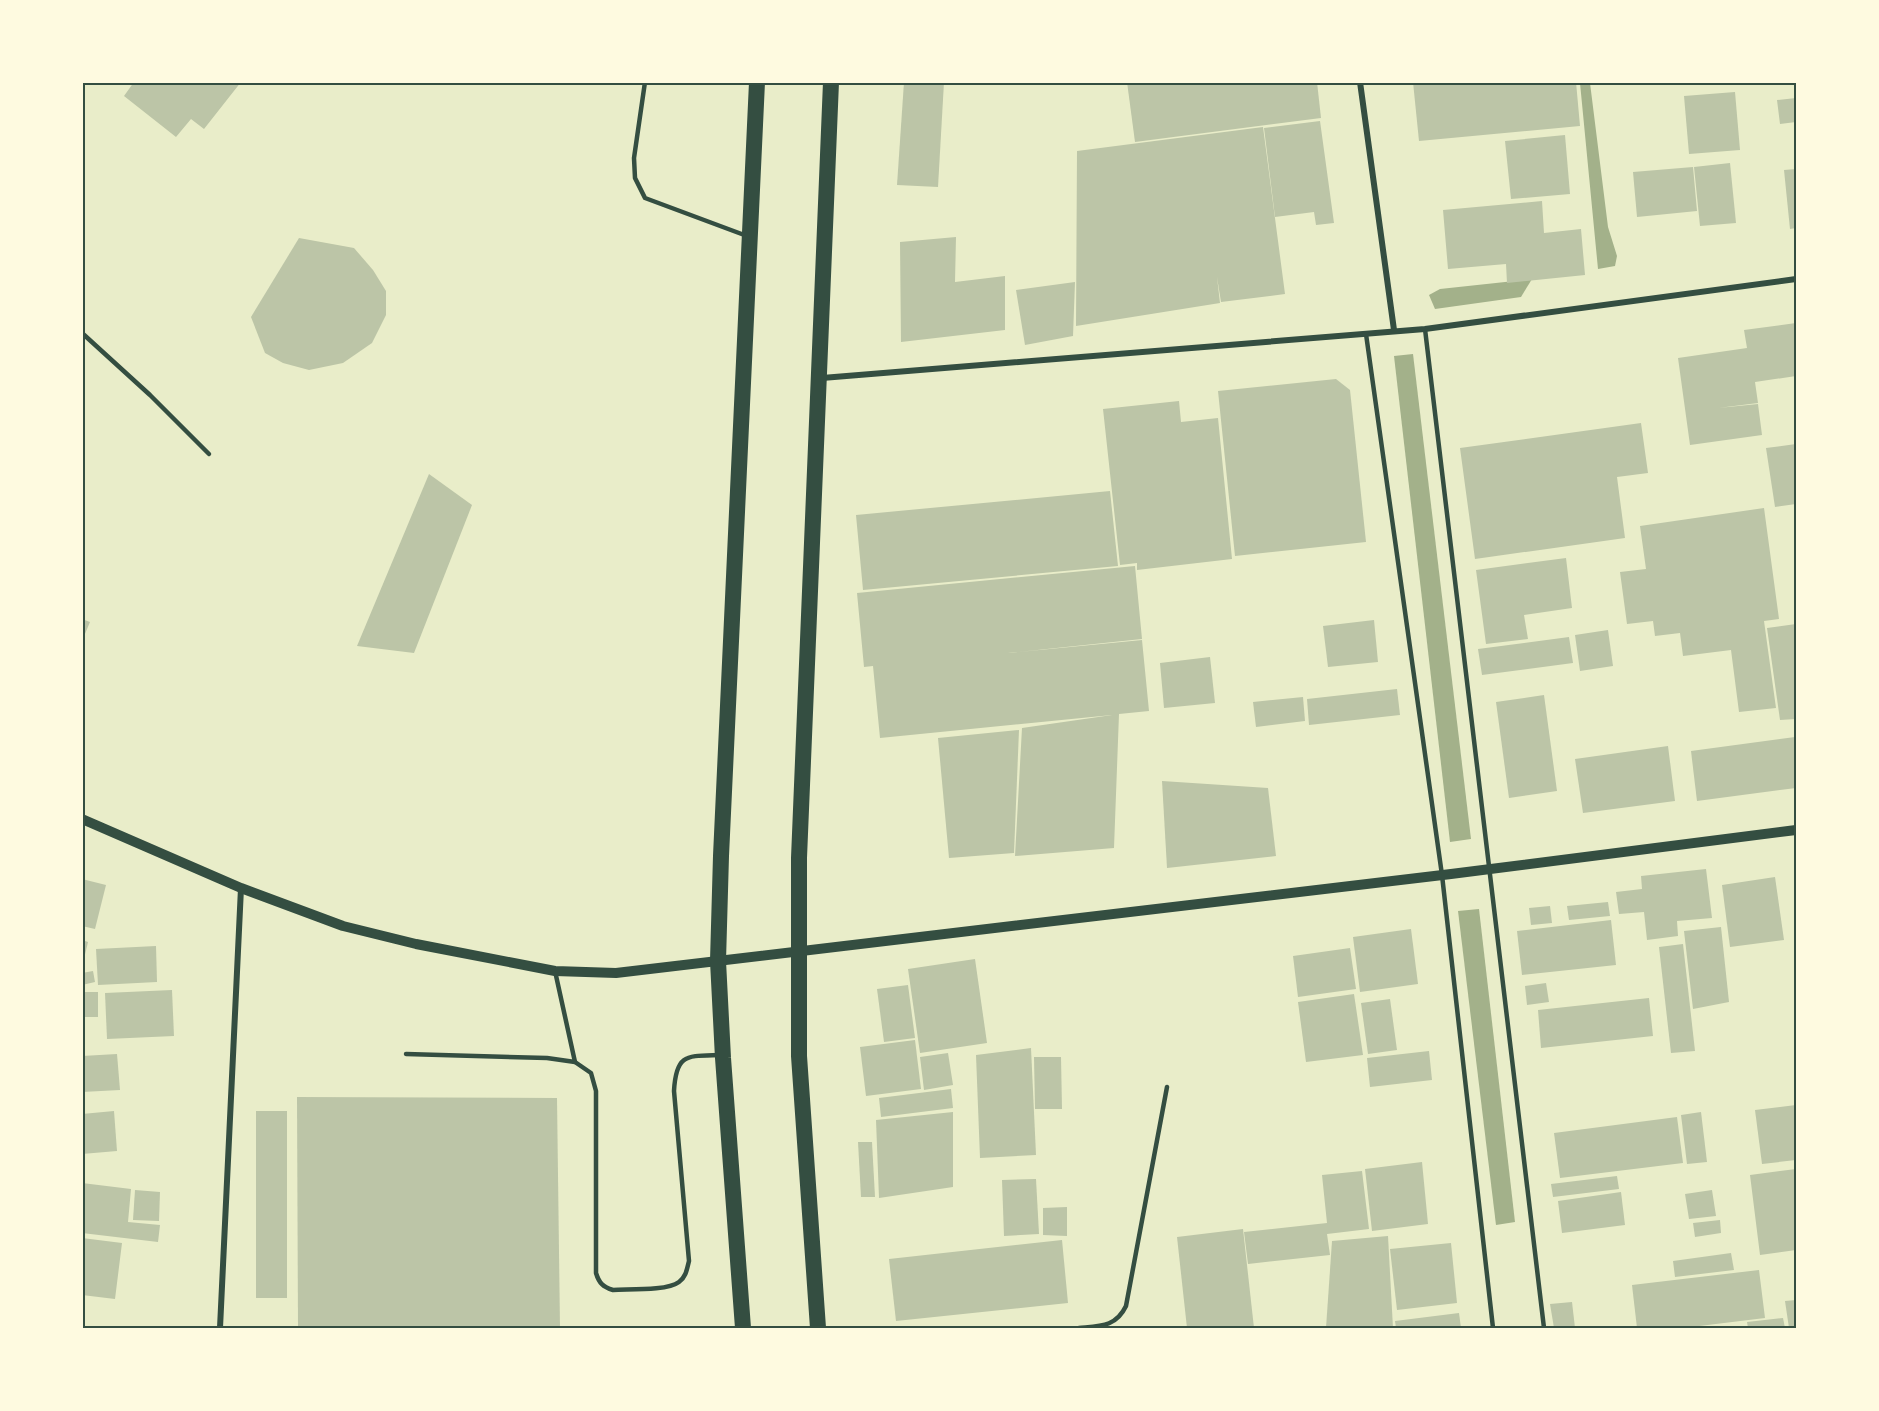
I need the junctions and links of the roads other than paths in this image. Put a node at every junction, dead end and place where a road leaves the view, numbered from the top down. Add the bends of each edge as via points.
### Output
1 (645, 82) edge
2 (758, 82) edge
3 (831, 82) edge
4 (1360, 82) edge
5 (750, 237) junction
6 (1797, 279) edge
7 (1425, 329) junction
8 (1394, 330) junction
9 (82, 333) edge
10 (1366, 334) junction
11 (819, 379) junction
12 (209, 454) dead end
13 (82, 819) edge
14 (1797, 830) edge
15 (1486, 869) junction
16 (1446, 874) junction
17 (241, 888) junction
18 (799, 951) junction
19 (718, 961) junction
20 (555, 971) junction
21 (406, 1054) dead end
22 (723, 1055) junction
23 (575, 1062) junction
24 (1167, 1087) dead end
25 (220, 1329) edge
26 (743, 1329) edge
27 (818, 1329) edge
28 (1079, 1329) edge
29 (1493, 1329) edge
30 (1544, 1329) edge

1 - 5 lane via 634,158 635,178 645,198
2 - 5 highway
3 - 11 highway
4 - 8 street
5 - 19 highway
6 - 7 street
7 - 8 street
7 - 15 lane
8 - 10 street
9 - 12 lane
10 - 11 street
10 - 16 lane
11 - 18 highway via 799,849
13 - 17 street
14 - 15 street
15 - 16 street
15 - 30 lane
16 - 18 street
16 - 29 lane
17 - 20 street via 343,926
17 - 25 street
18 - 19 street
18 - 27 highway via 799,1056
19 - 20 street via 616,973
19 - 22 highway
20 - 23 lane
21 - 23 lane
22 - 23 lane via 688,1056 675,1074 689,1261 686,1274 672,1286 613,1290 605,1288 596,1273 596,1091 591,1073
22 - 26 highway
24 - 28 lane via 1126,1306 1122,1315 1107,1325

